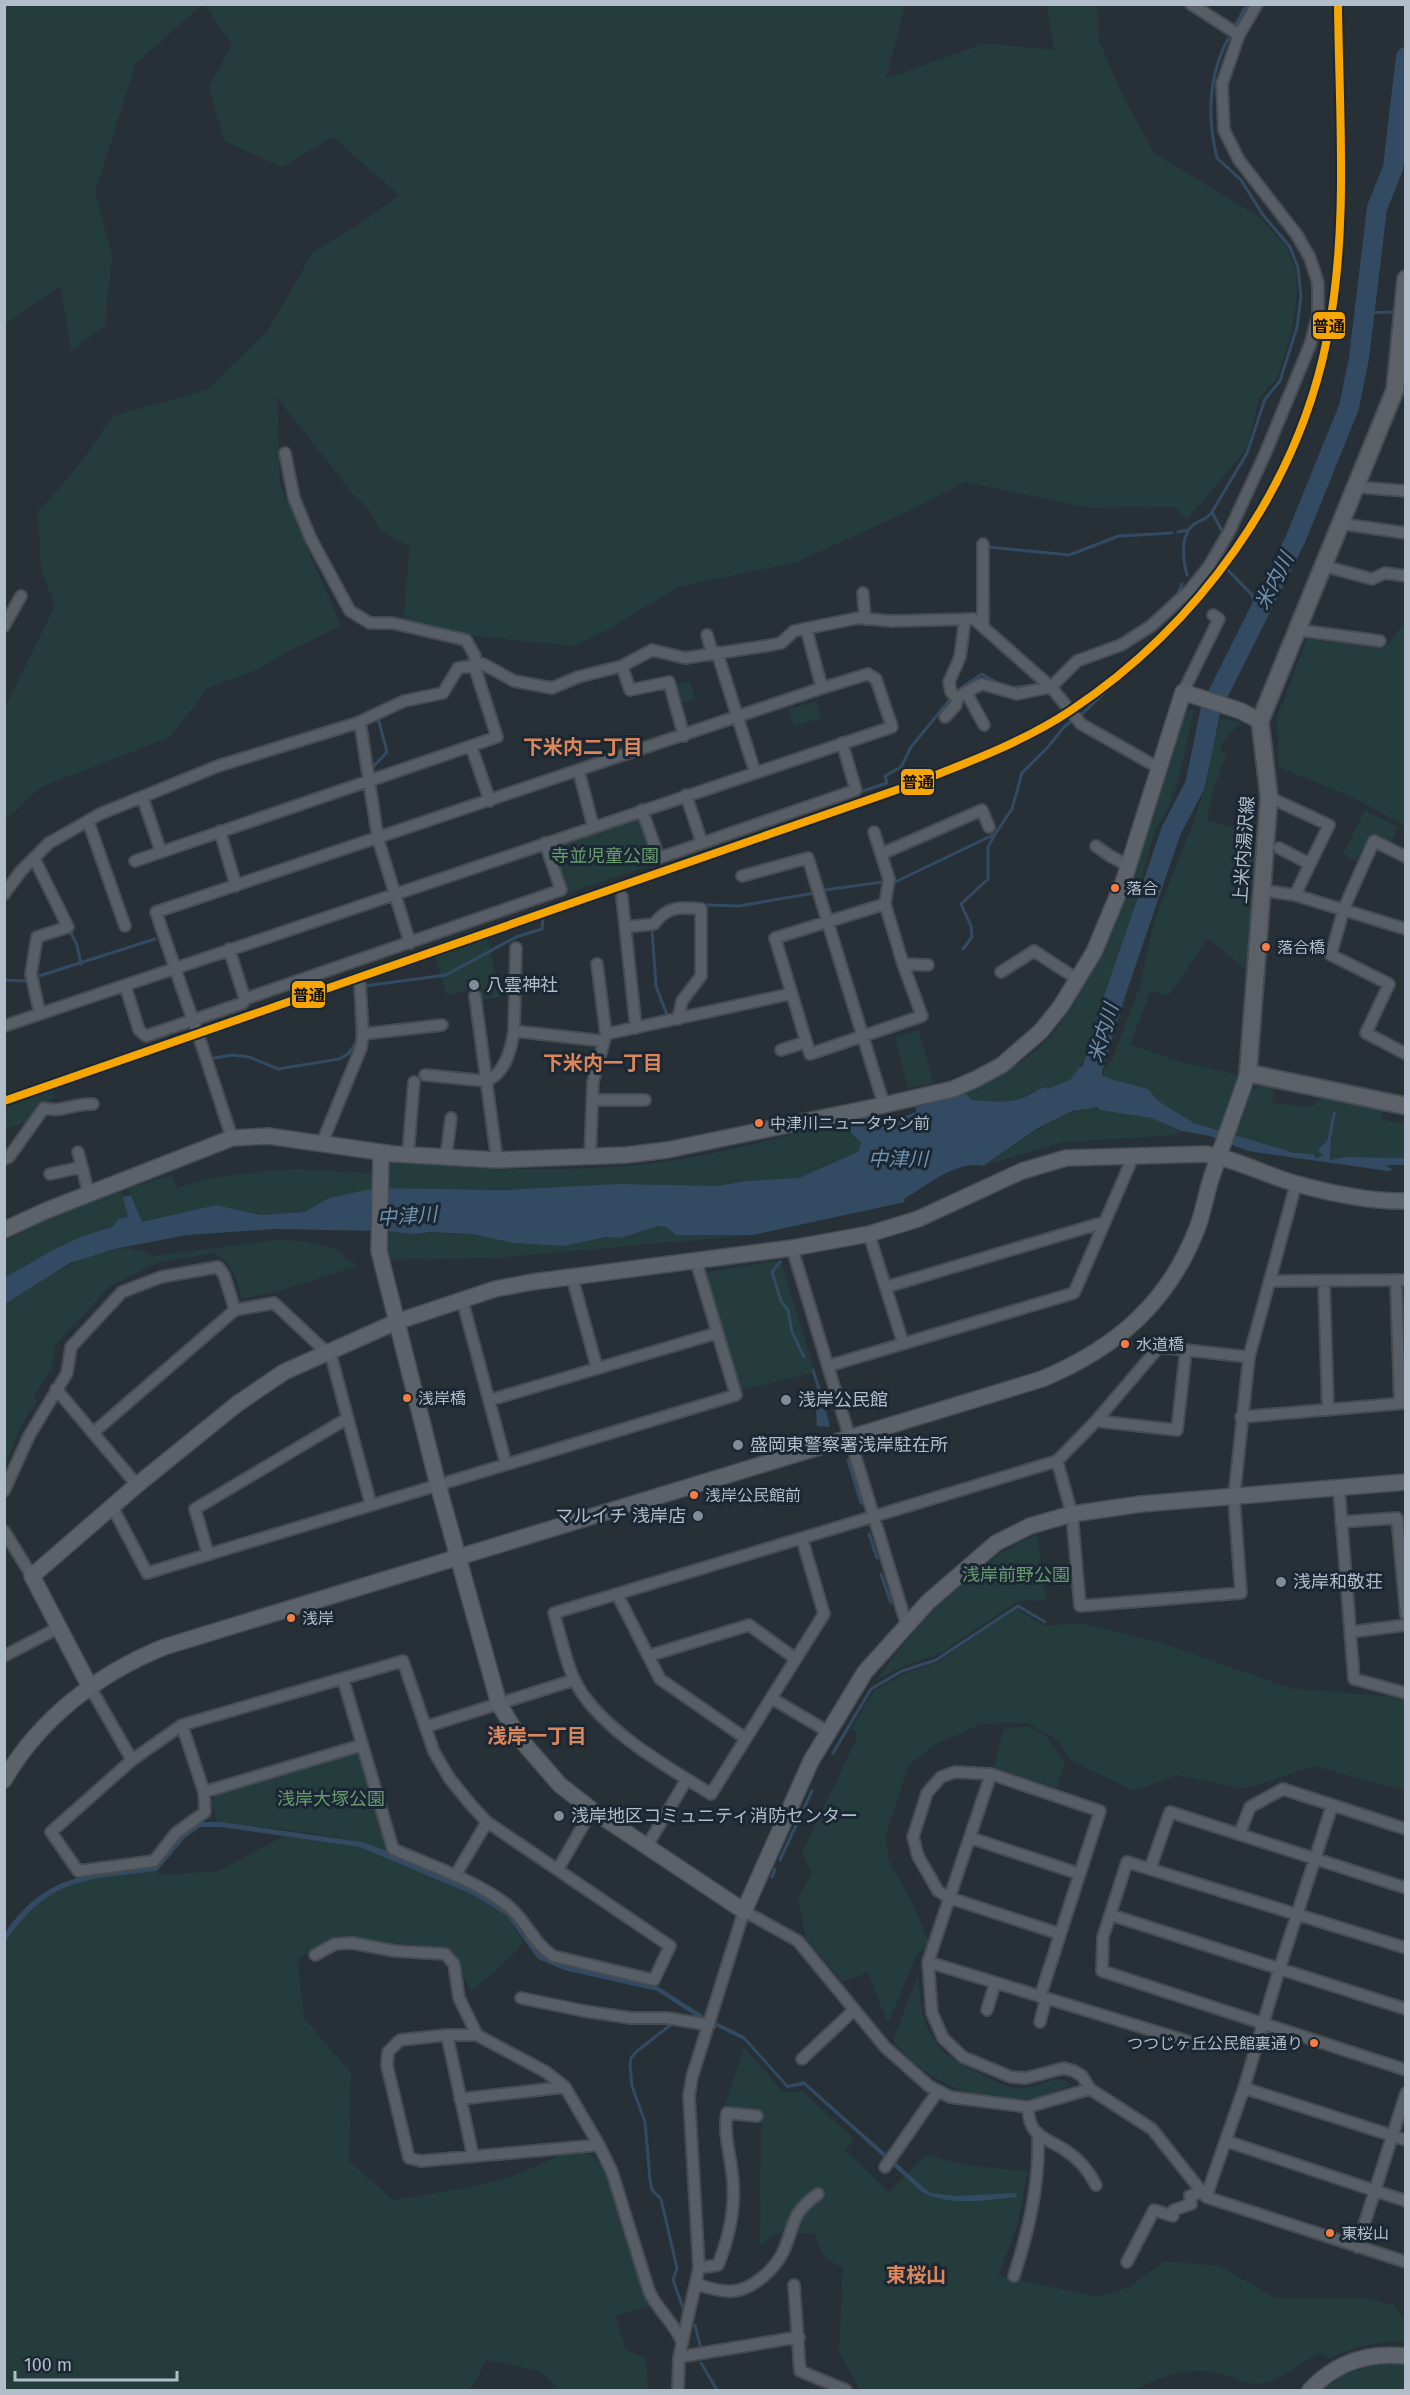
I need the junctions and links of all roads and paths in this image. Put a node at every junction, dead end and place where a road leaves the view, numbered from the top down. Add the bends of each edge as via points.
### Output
1 (1191, 4) edge
2 (1257, 4) edge
3 (1239, 35) junction
4 (1406, 279) edge
5 (1400, 391) edge
6 (285, 453) dead end
7 (1357, 487) junction
8 (1406, 491) edge
9 (1341, 524) junction
10 (1406, 533) edge
11 (983, 544) dead end
12 (1324, 566) junction
13 (1406, 576) edge
14 (863, 593) dead end
15 (21, 596) dead end
16 (1213, 615) dead end
17 (865, 619) junction
18 (965, 619) junction
19 (4, 626) edge
20 (983, 627) junction
21 (806, 628) junction
22 (1298, 630) junction
23 (707, 635) dead end
24 (1380, 641) dead end
25 (715, 652) junction
26 (474, 665) junction
27 (622, 666) junction
28 (1051, 687) junction
29 (822, 688) junction
30 (1188, 694) junction
31 (962, 695) junction
32 (945, 717) dead end
33 (739, 718) junction
34 (1260, 721) junction
35 (360, 722) junction
36 (984, 725) dead end
37 (684, 736) junction
38 (842, 743) junction
39 (471, 746) junction
40 (1159, 768) junction
41 (579, 772) junction
42 (755, 772) junction
43 (371, 780) junction
44 (686, 795) junction
45 (1269, 797) junction
46 (143, 799) junction
47 (490, 801) junction
48 (642, 810) junction
49 (88, 820) junction
50 (593, 826) junction
51 (989, 827) dead end
52 (220, 831) junction
53 (874, 832) dead end
54 (378, 839) junction
55 (545, 843) junction
56 (702, 843) junction
57 (1096, 846) dead end
58 (1278, 848) dead end
59 (160, 852) junction
60 (881, 854) junction
61 (1406, 857) edge
62 (34, 858) junction
63 (135, 861) dead end
64 (1310, 864) junction
65 (1129, 866) junction
66 (742, 876) dead end
67 (236, 886) junction
68 (1260, 890) junction
69 (4, 894) edge
70 (396, 894) junction
71 (1294, 895) junction
72 (622, 897) dead end
73 (885, 904) junction
74 (1344, 909) junction
75 (829, 921) junction
76 (125, 926) dead end
77 (625, 927) junction
78 (1406, 929) edge
79 (410, 943) junction
80 (516, 948) dead end
81 (229, 949) junction
82 (597, 964) dead end
83 (903, 964) junction
84 (928, 965) dead end
85 (175, 967) junction
86 (1001, 972) dead end
87 (1077, 979) junction
88 (125, 985) junction
89 (360, 986) dead end
90 (790, 994) junction
91 (475, 996) dead end
92 (245, 999) junction
93 (40, 1014) junction
94 (678, 1019) junction
95 (193, 1021) junction
96 (442, 1025) dead end
97 (4, 1026) edge
98 (636, 1028) junction
99 (514, 1031) junction
100 (363, 1034) junction
101 (862, 1036) junction
102 (604, 1038) junction
103 (806, 1042) junction
104 (781, 1050) dead end
105 (1406, 1054) edge
106 (1248, 1073) junction
107 (425, 1074) dead end
108 (486, 1081) junction
109 (414, 1082) dead end
110 (592, 1100) junction
111 (645, 1100) dead end
112 (93, 1104) dead end
113 (884, 1105) junction
114 (1406, 1106) edge
115 (451, 1118) dead end
116 (231, 1138) junction
117 (322, 1143) junction
118 (78, 1152) dead end
119 (408, 1154) junction
120 (1219, 1156) junction
121 (381, 1157) junction
122 (446, 1157) junction
123 (590, 1157) junction
124 (1133, 1157) junction
125 (4, 1159) edge
126 (497, 1160) junction
127 (82, 1167) junction
128 (50, 1174) dead end
129 (1296, 1184) junction
130 (87, 1187) dead end
131 (1406, 1201) edge
132 (1105, 1222) junction
133 (4, 1230) edge
134 (869, 1234) junction
135 (792, 1248) junction
136 (696, 1261) junction
137 (572, 1277) junction
138 (1401, 1280) edge
139 (1270, 1281) junction
140 (1324, 1282) junction
141 (886, 1287) junction
142 (462, 1299) junction
143 (235, 1310) junction
144 (396, 1322) junction
145 (717, 1333) junction
146 (903, 1343) junction
147 (1186, 1350) junction
148 (330, 1352) junction
149 (1249, 1357) junction
150 (828, 1366) junction
151 (597, 1368) junction
152 (56, 1389) junction
153 (490, 1400) junction
154 (1403, 1403) edge
155 (1328, 1410) junction
156 (1241, 1417) junction
157 (348, 1418) junction
158 (1096, 1421) junction
159 (94, 1432) junction
160 (849, 1438) junction
161 (1057, 1461) junction
162 (506, 1464) junction
163 (1406, 1482) edge
164 (137, 1485) junction
165 (438, 1485) junction
166 (1340, 1490) junction
167 (4, 1491) edge
168 (1234, 1498) junction
169 (371, 1505) junction
170 (112, 1508) junction
171 (1072, 1514) junction
172 (874, 1518) junction
173 (1341, 1522) junction
174 (4, 1531) edge
175 (802, 1539) junction
176 (9, 1549) edge
177 (208, 1554) junction
178 (458, 1559) junction
179 (32, 1576) junction
180 (617, 1594) junction
181 (1406, 1615) edge
182 (1406, 1625) edge
183 (907, 1626) junction
184 (60, 1627) junction
185 (1350, 1632) junction
186 (4, 1656) edge
187 (648, 1656) junction
188 (796, 1659) junction
189 (343, 1679) junction
190 (574, 1680) junction
191 (90, 1687) junction
192 (1406, 1693) edge
193 (771, 1698) junction
194 (499, 1704) junction
195 (182, 1725) junction
196 (425, 1727) junction
197 (827, 1731) junction
198 (746, 1738) junction
199 (362, 1745) junction
200 (132, 1760) junction
201 (991, 1774) junction
202 (687, 1779) junction
203 (4, 1780) edge
204 (204, 1792) junction
205 (1332, 1806) junction
206 (592, 1810) junction
207 (487, 1822) junction
208 (1406, 1829) edge
209 (1240, 1833) junction
210 (971, 1838) junction
211 (647, 1846) junction
212 (1317, 1860) junction
213 (558, 1869) junction
214 (1150, 1869) junction
215 (1080, 1874) junction
216 (455, 1876) junction
217 (1406, 1887) edge
218 (950, 1898) junction
219 (744, 1911) junction
220 (1299, 1914) junction
221 (1111, 1915) junction
222 (1060, 1934) junction
223 (1406, 1948) edge
224 (315, 1955) dead end
225 (928, 1962) junction
226 (1279, 1970) junction
227 (995, 1983) junction
228 (521, 1998) dead end
229 (1043, 1998) junction
230 (1406, 2009) edge
231 (854, 2010) junction
232 (987, 2010) dead end
233 (1040, 2022) dead end
234 (1264, 2023) junction
235 (709, 2025) junction
236 (447, 2035) junction
237 (477, 2035) junction
238 (1190, 2042) dead end
239 (802, 2059) dead end
240 (1406, 2070) edge
241 (565, 2086) junction
242 (1244, 2088) junction
243 (1090, 2089) junction
244 (938, 2091) junction
245 (1406, 2093) edge
246 (460, 2099) junction
247 (1028, 2107) junction
248 (758, 2116) dead end
249 (1038, 2133) junction
250 (1392, 2136) junction
251 (1406, 2140) edge
252 (1226, 2142) junction
253 (598, 2145) junction
254 (473, 2156) junction
255 (885, 2167) dead end
256 (1096, 2185) dead end
257 (1374, 2191) junction
258 (818, 2194) dead end
259 (1204, 2195) junction
260 (1406, 2201) edge
261 (1357, 2247) junction
262 (1127, 2262) dead end
263 (1406, 2262) edge
264 (699, 2268) junction
265 (1014, 2276) dead end
266 (696, 2284) junction
267 (795, 2285) dead end
268 (799, 2337) junction
269 (682, 2343) junction
270 (1406, 2356) edge
271 (679, 2357) junction
272 (678, 2391) edge
273 (846, 2391) edge
274 (1310, 2391) edge

1 - 3 street
2 - 3 street
3 - 28 street via 1222,84 1224,130 1239,160 1310,258 1318,283 1317,315 1310,345 1249,490 1209,566 1151,626 1121,645 1077,661
4 - 5 main road, 上米内湯沢線
5 - 7 main road, 上米内湯沢線
6 - 26 street via 294,498 350,611 370,623 392,623 466,640 475,656
7 - 8 street
7 - 9 main road, 上米内湯沢線
9 - 10 street
9 - 12 main road, 上米内湯沢線
11 - 20 street
12 - 13 street via 1371,579 1385,573
12 - 22 main road, 上米内湯沢線
14 - 17 street
15 - 19 street
16 - 30 street via 1219,619
17 - 18 street
17 - 21 street
18 - 20 street via 974,619
18 - 31 street via 960,657 949,681 951,692
20 - 28 street
21 - 25 street via 794,631 781,643
21 - 29 street
22 - 24 street
22 - 34 main road, 上米内湯沢線
23 - 25 street
25 - 27 street via 685,658 652,650
25 - 33 street
26 - 27 street via 483,664 502,676 552,688 574,676
26 - 35 street via 458,668 443,693 404,700
26 - 39 street via 497,737
27 - 37 street via 630,690 669,682
28 - 31 street via 1017,694 982,684
28 - 40 street via 1081,724
29 - 33 street
29 - 38 street via 868,674 876,679 892,727
30 - 34 street
30 - 40 street
31 - 32 street
31 - 36 street
33 - 37 street
33 - 42 street
34 - 45 main road, 上米内湯沢線
35 - 43 street
35 - 46 street via 218,766
37 - 41 street
38 - 42 street
38 - 56 street via 856,790
39 - 43 street
39 - 47 street
40 - 65 street
41 - 47 street
41 - 50 street
42 - 44 street
43 - 52 street
43 - 54 street
44 - 48 street
44 - 56 street
45 - 64 street via 1329,825
45 - 68 main road, 上米内湯沢線
46 - 49 street
46 - 59 street
47 - 54 street
48 - 50 street
48 - 56 street via 659,858
49 - 62 street via 49,843
49 - 76 street
50 - 55 street
51 - 60 street via 982,810
52 - 59 street
52 - 67 street
53 - 60 street
54 - 67 street
54 - 70 street
55 - 70 street
55 - 79 street via 561,890
57 - 65 street
58 - 64 street
59 - 63 street
60 - 73 street via 889,879
61 - 74 street via 1374,841
62 - 69 street
62 - 93 street via 68,927 37,937 31,974
64 - 71 street
65 - 87 street via 1094,952
66 - 75 street via 808,858
67 - 85 street via 156,912
68 - 71 street
68 - 106 main road, 上米内湯沢線
70 - 79 street
70 - 81 street
71 - 74 street
72 - 77 street
73 - 75 street
73 - 83 street
74 - 78 street
74 - 105 street via 1331,955 1389,984 1366,1034
75 - 90 street via 775,938
75 - 101 street
77 - 94 street via 654,924 662,913 677,907 701,909 701,976 682,1001
77 - 98 street
79 - 92 street
80 - 99 street
81 - 85 street
81 - 92 street
82 - 102 street
83 - 84 street
83 - 101 street via 922,1016
85 - 88 street
85 - 95 street
86 - 87 street via 1034,951
87 - 113 street via 1041,1031 1002,1065 953,1089
88 - 93 street
88 - 95 street via 139,1030 146,1036
89 - 100 street
90 - 94 street
90 - 103 street
91 - 108 street
92 - 95 street
93 - 97 street
94 - 98 street
95 - 116 street
96 - 100 street
98 - 102 street
99 - 102 street
99 - 108 street via 498,1075
100 - 117 street via 361,1048
101 - 103 street via 810,1054
101 - 113 street
102 - 110 street
103 - 104 street
106 - 114 main road
106 - 120 street
107 - 108 street
108 - 126 street
109 - 119 street
110 - 111 street
110 - 123 street
112 - 125 street via 74,1104 60,1111 44,1108
113 - 123 street via 667,1150
115 - 122 street
116 - 117 street via 268,1136
116 - 133 street
117 - 121 street
118 - 127 street
119 - 121 street
119 - 122 street
120 - 124 street
120 - 129 street
120 - 160 street via 1198,1225 1177,1268 1150,1308 1113,1342 1042,1379
121 - 144 street via 381,1259
122 - 126 street
123 - 126 street
124 - 132 street
124 - 134 street via 1066,1158 1012,1175 934,1212
127 - 128 street
127 - 130 street
129 - 131 street
129 - 139 street
132 - 141 street
132 - 146 street via 1074,1293
134 - 135 street
134 - 141 street
135 - 136 street
135 - 150 street
136 - 137 street
136 - 145 street
137 - 142 street via 495,1289
137 - 151 street
138 - 140 street
138 - 154 street
139 - 140 street
139 - 149 street
140 - 155 street
141 - 146 street
142 - 144 street
142 - 153 street
143 - 148 street via 274,1303
143 - 152 street via 218,1267 161,1277 123,1292 71,1347 67,1373
143 - 159 street
144 - 148 street
144 - 165 street
145 - 151 street
145 - 162 street via 736,1395
146 - 150 street
147 - 149 street
147 - 158 street via 1159,1347
147 - 158 street via 1177,1430
148 - 157 street
148 - 164 street via 261,1387
149 - 156 street
150 - 160 street
151 - 153 street
152 - 159 street
152 - 167 street
153 - 162 street
154 - 155 street
155 - 156 street
156 - 168 street
157 - 169 street
157 - 177 street via 195,1509
158 - 161 street
159 - 164 street
160 - 172 street
160 - 178 street
161 - 171 street
161 - 172 street
162 - 165 street
163 - 166 street
164 - 170 street
165 - 169 street
165 - 178 street
166 - 168 street
166 - 173 street
168 - 171 street via 1141,1504
168 - 171 street via 1241,1593 1080,1606
169 - 177 street
170 - 177 street via 147,1573
170 - 179 street
171 - 183 street via 1030,1526 996,1543 928,1602
172 - 175 street
172 - 183 street
173 - 181 street via 1398,1518
173 - 185 street
174 - 176 street
175 - 180 street
175 - 188 street via 824,1614
176 - 179 street
178 - 191 street via 195,1636 134,1659
178 - 194 street
179 - 184 street
180 - 187 street
180 - 190 street via 554,1613
182 - 185 street
183 - 197 street via 865,1672
184 - 186 street
184 - 191 street
185 - 192 street via 1354,1679
187 - 188 street via 749,1625
187 - 198 street via 660,1679
188 - 193 street
189 - 195 street
189 - 196 street via 403,1661
189 - 199 street
190 - 194 street
190 - 202 street via 605,1720
191 - 200 street
191 - 203 street via 62,1708 19,1754
193 - 197 street
193 - 198 street
194 - 196 street
194 - 206 street via 539,1763
195 - 200 street
195 - 204 street
196 - 207 street via 450,1779
197 - 219 street
198 - 202 street via 711,1794
199 - 204 street
199 - 216 street via 393,1849
200 - 204 street via 51,1832 78,1871 154,1861 176,1833 205,1812
201 - 210 street
201 - 215 street via 1100,1811
201 - 218 street via 955,1772 941,1777 927,1793 913,1837 918,1856 938,1891
202 - 211 street
205 - 208 street
205 - 209 street via 1283,1790 1250,1807
205 - 212 street
206 - 211 street
206 - 213 street
207 - 213 street
207 - 216 street
209 - 212 street
209 - 214 street via 1170,1812
210 - 215 street
210 - 218 street
211 - 219 street
212 - 217 street
212 - 220 street
213 - 216 street via 670,1946 654,1980 553,1956 509,1906 476,1884
214 - 220 street
214 - 221 street via 1127,1862
215 - 222 street
218 - 222 street
218 - 225 street
219 - 231 street via 798,1941
219 - 235 street
220 - 223 street
220 - 226 street
221 - 226 street
221 - 234 street via 1103,1937 1102,1971
222 - 229 street
224 - 237 street via 334,1944 352,1943 445,1954 454,1964 459,1998
225 - 227 street
225 - 243 street via 934,2020 943,2038 963,2057 1011,2077 1026,2078 1064,2068 1082,2076
226 - 230 street
226 - 234 street
227 - 229 street
227 - 232 street
228 - 235 street via 631,2018 667,2018
229 - 233 street
229 - 238 street
231 - 239 street
231 - 244 street via 885,2047
234 - 240 street
234 - 242 street
235 - 264 street via 689,2096
236 - 237 street
236 - 246 street
236 - 254 street via 400,2040 388,2052 387,2067 409,2158 421,2161
237 - 241 street
241 - 246 street
241 - 253 street
242 - 250 street
242 - 252 street
243 - 247 street
243 - 259 street via 1152,2128
244 - 247 street via 971,2102
244 - 255 street
245 - 250 street
246 - 254 street
247 - 249 street via 1029,2124
248 - 264 street via 727,2113 726,2138 733,2182 731,2214 718,2265
249 - 256 street via 1087,2168
249 - 265 street via 1036,2186
250 - 251 street
250 - 257 street
252 - 257 street
252 - 259 street
253 - 254 street
253 - 269 street via 612,2172 649,2291 676,2327
257 - 260 street
257 - 261 street
258 - 266 street via 802,2206 791,2225 783,2253 762,2277 736,2291
259 - 261 street
259 - 262 street via 1190,2196 1191,2204 1174,2210 1173,2216 1154,2210
261 - 263 street
264 - 266 street
266 - 269 street
267 - 268 street
268 - 271 street
268 - 273 street via 800,2371
269 - 271 street
270 - 274 street via 1383,2354 1347,2362
271 - 272 street

